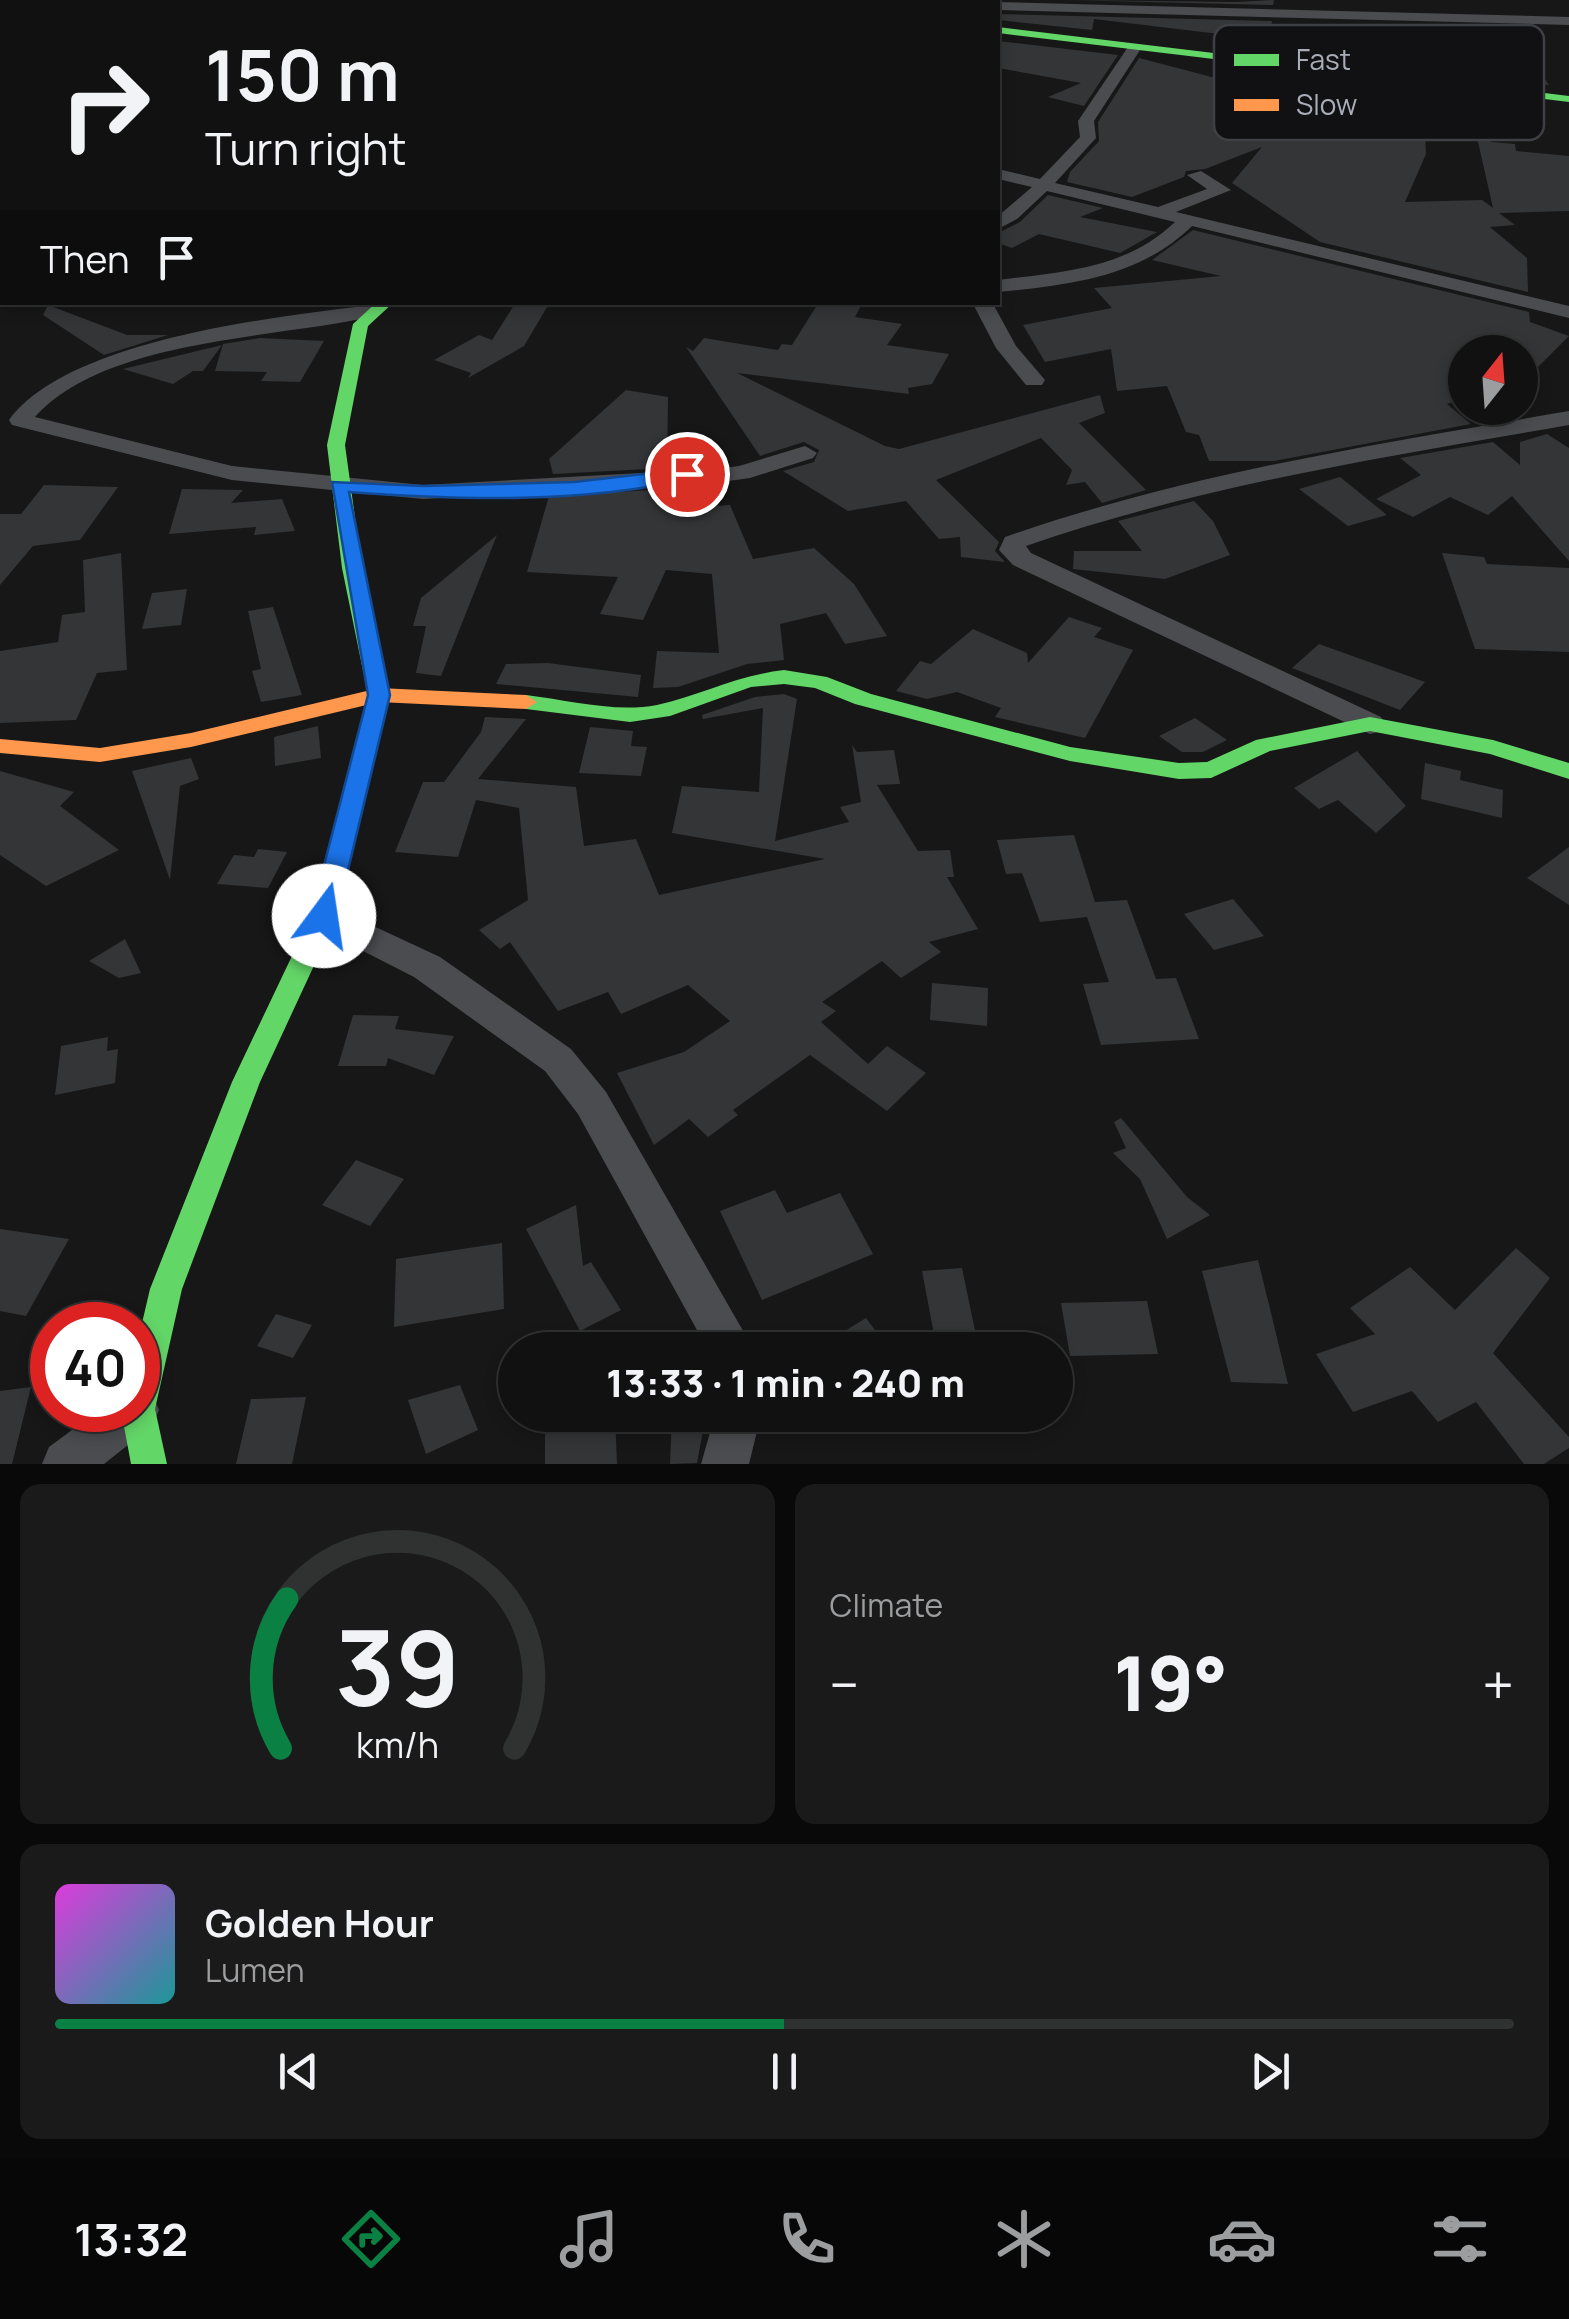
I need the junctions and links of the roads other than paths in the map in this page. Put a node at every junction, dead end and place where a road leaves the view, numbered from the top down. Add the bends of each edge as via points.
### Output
1 (1323, 0) edge
2 (1000, 6) edge
3 (1296, 12) junction
4 (1569, 21) edge
5 (1000, 30) edge
6 (1135, 46) junction
7 (1214, 56) edge
8 (1544, 96) edge
9 (1569, 99) edge
10 (1000, 175) edge
11 (1195, 175) dead end
12 (1044, 187) junction
13 (1158, 215) junction
14 (1000, 222) edge
15 (1186, 222) junction
16 (1000, 286) edge
17 (984, 305) edge
18 (380, 307) edge
19 (1569, 312) edge
20 (1034, 380) dead end
21 (1567, 420) edge
22 (805, 452) dead end
23 (338, 486) junction
24 (379, 695) junction
25 (1370, 724) junction
26 (0, 746) edge
27 (1569, 771) edge
28 (324, 916) junction
29 (722, 1332) edge
30 (107, 1432) edge
31 (733, 1432) edge
32 (66, 1464) edge
33 (149, 1464) edge
34 (724, 1464) edge

1 - 3 street
2 - 3 street
3 - 4 street
5 - 6 main road
6 - 7 main road
6 - 12 street via 1086,121 1088,138
8 - 9 main road
10 - 12 street
11 - 13 street via 1222,190
12 - 13 street
12 - 14 street
13 - 15 street
15 - 16 street via 1169,242 1130,262
15 - 19 street
17 - 20 street via 1006,348
18 - 23 main road via 361,324 349,368 336,446
18 - 23 street via 222,332 130,360 61,385 27,406 20,420 232,473
21 - 25 street via 1262,472 1103,511 1014,542 1012,550 1022,559
22 - 23 street via 742,472 574,488 424,492
23 - 24 main road
24 - 25 main road via 524,702 630,716 748,681 784,678 819,682 1070,754 1195,773 1264,746
24 - 26 main road via 100,755
24 - 28 main road
25 - 27 main road via 1493,747
28 - 29 street via 427,968 558,1060 592,1103
28 - 33 main road via 246,1082 166,1289 138,1409
30 - 32 street
31 - 34 street

